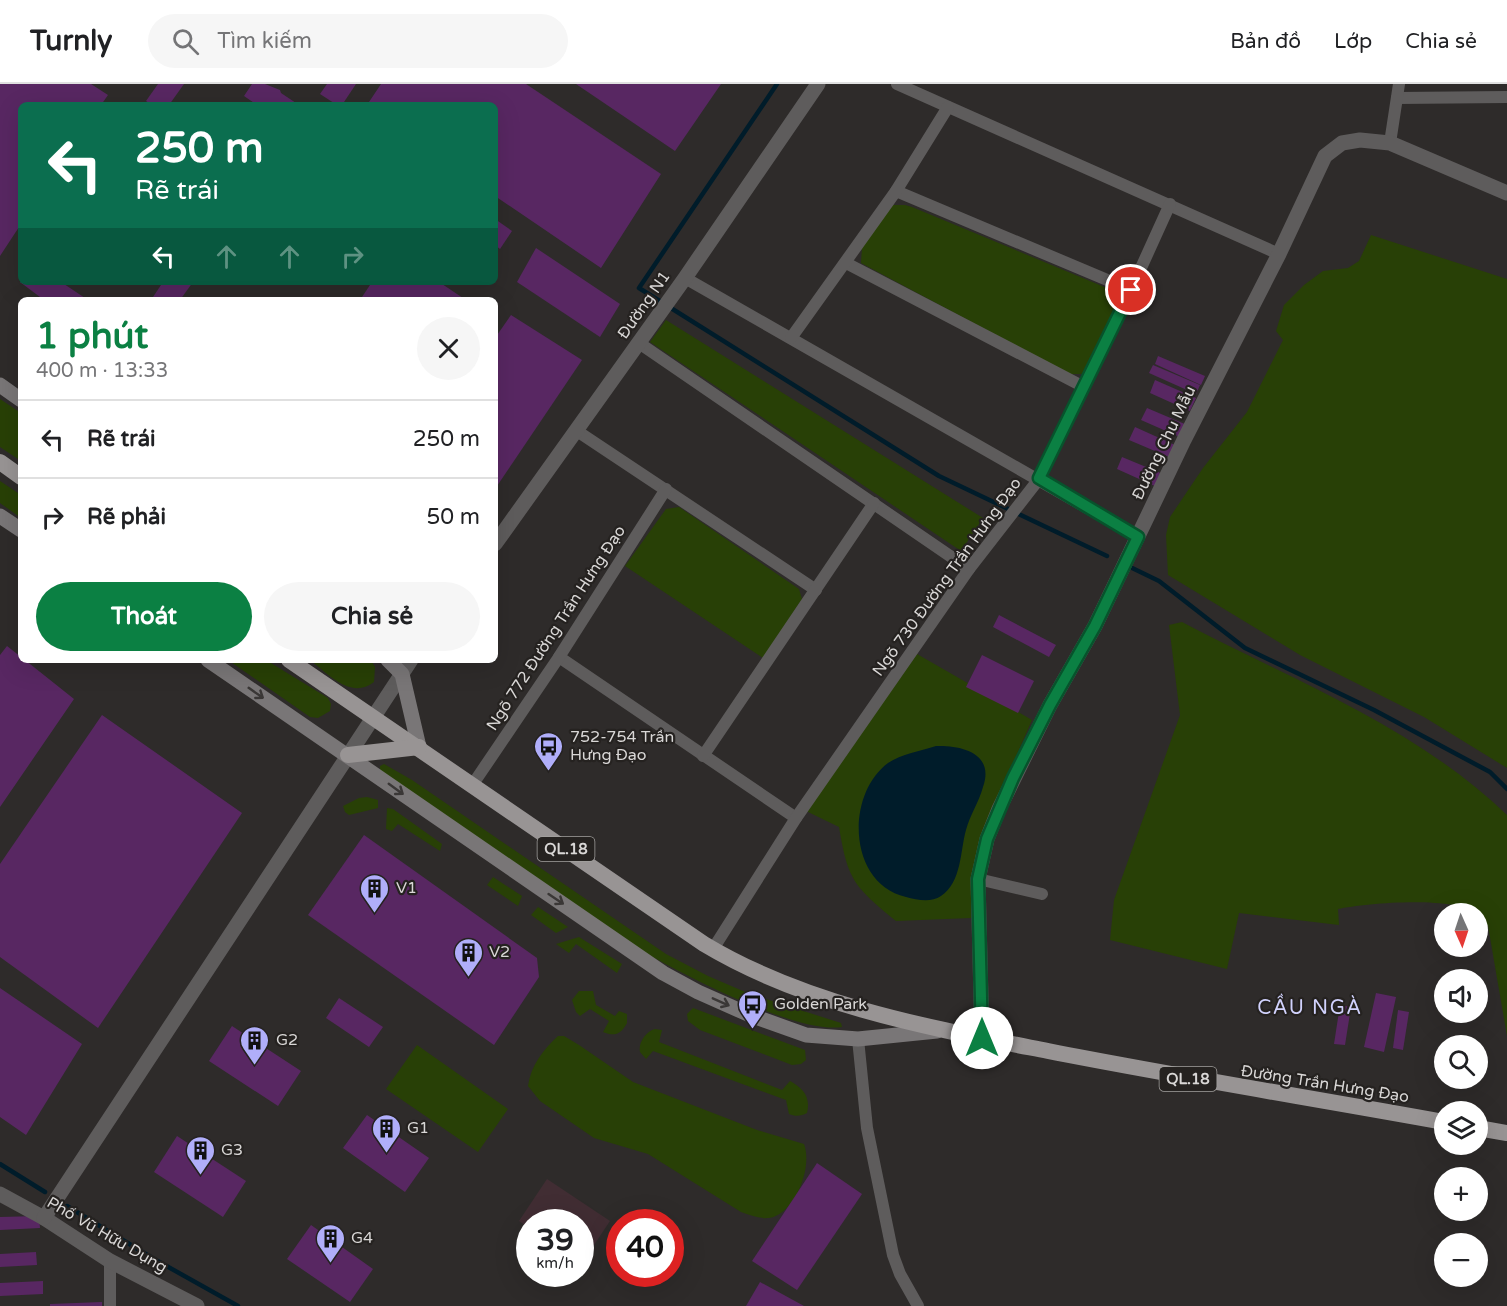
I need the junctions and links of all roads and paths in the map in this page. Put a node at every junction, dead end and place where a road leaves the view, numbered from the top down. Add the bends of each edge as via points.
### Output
1 (818, 84) edge
2 (897, 84) edge
3 (1399, 84) edge
4 (1397, 98) junction
5 (1507, 98) edge
6 (948, 107) junction
7 (1390, 143) junction
8 (896, 191) junction
9 (1507, 193) edge
10 (1170, 204) junction
11 (1279, 254) junction
12 (846, 263) junction
13 (685, 278) junction
14 (1131, 290) junction
15 (791, 338) junction
16 (639, 343) junction
17 (0, 385) edge
18 (1084, 387) junction
19 (18, 398) edge
20 (577, 431) junction
21 (0, 462) edge
22 (18, 475) edge
23 (1039, 478) junction
24 (666, 489) junction
25 (874, 503) junction
26 (0, 516) edge
27 (18, 528) edge
28 (1138, 537) junction
29 (498, 540) edge
30 (969, 569) junction
31 (816, 590) junction
32 (559, 657) junction
33 (212, 663) edge
34 (293, 663) edge
35 (391, 663) edge
36 (409, 663) edge
37 (402, 674) junction
38 (373, 717) junction
39 (419, 747) junction
40 (348, 755) junction
41 (704, 756) junction
42 (473, 784) junction
43 (796, 818) junction
44 (978, 879) junction
45 (1042, 894) dead end
46 (713, 949) junction
47 (942, 1030) junction
48 (982, 1038) junction
49 (858, 1039) junction
50 (1434, 1120) edge
51 (1488, 1130) edge
52 (1507, 1133) edge
53 (0, 1194) edge
54 (44, 1218) junction
55 (110, 1261) junction
56 (110, 1306) edge
57 (197, 1306) edge
58 (918, 1306) edge

1 - 13 street, Đường N1
2 - 6 street
3 - 4 street
4 - 5 street
4 - 7 street
6 - 8 street
6 - 10 street
7 - 9 street, Đường Chu Mẫu
7 - 11 street, Đường Chu Mẫu via 1342,142 1325,156
8 - 12 street
8 - 14 street
10 - 11 street
10 - 14 street, Ngõ 730 Đường Trần Hưng Đạo
11 - 28 street, Đường Chu Mẫu
12 - 15 street
12 - 18 street
13 - 15 street
13 - 16 street, Đường N1
14 - 18 street, Ngõ 730 Đường Trần Hưng Đạo
15 - 23 street
16 - 20 street, Đường N1
16 - 25 street
17 - 19 main road
18 - 23 street, Ngõ 730 Đường Trần Hưng Đạo
20 - 24 street
20 - 29 street, Đường N1
21 - 22 highway
23 - 28 street
23 - 30 street, Ngõ 730 Đường Trần Hưng Đạo
24 - 31 street
24 - 32 street, Ngõ 772 Đường Trần Hưng Đạo
25 - 30 street
25 - 31 street
26 - 27 main road
28 - 44 street, Đường Chu Mẫu via 1013,778 987,839
30 - 43 street, Ngõ 730 Đường Trần Hưng Đạo
31 - 41 street
32 - 41 street
32 - 42 street, Ngõ 772 Đường Trần Hưng Đạo
33 -> 40 main road
34 - 38 highway, Đường Trần Hưng Đạo / QL.18
35 - 37 main road
36 - 37 street
37 - 38 street
37 - 39 main road
38 - 39 highway, Đường Trần Hưng Đạo / QL.18
38 - 40 street
39 - 40 highway
39 - 42 highway, Đường Trần Hưng Đạo / QL.18
40 -> 49 main road via 668,976 750,1015 806,1035
40 - 54 street
41 - 43 street
42 - 46 highway, Đường Trần Hưng Đạo / QL.18
43 - 46 street, Ngõ 730 Đường Trần Hưng Đạo
44 - 45 street
44 - 48 street, Đường Chu Mẫu
46 - 47 highway, Đường Trần Hưng Đạo / QL.18 via 802,990
47 - 48 highway, Đường Trần Hưng Đạo / QL.18
47 - 49 main road
48 - 50 highway, Đường Trần Hưng Đạo / QL.18
49 - 58 street via 867,1128 893,1255
51 - 52 highway
53 - 54 street, Phố Vũ Hữu Dụng
54 - 55 street, Phố Vũ Hữu Dụng
55 - 56 street
55 - 57 street, Phố Vũ Hữu Dụng

